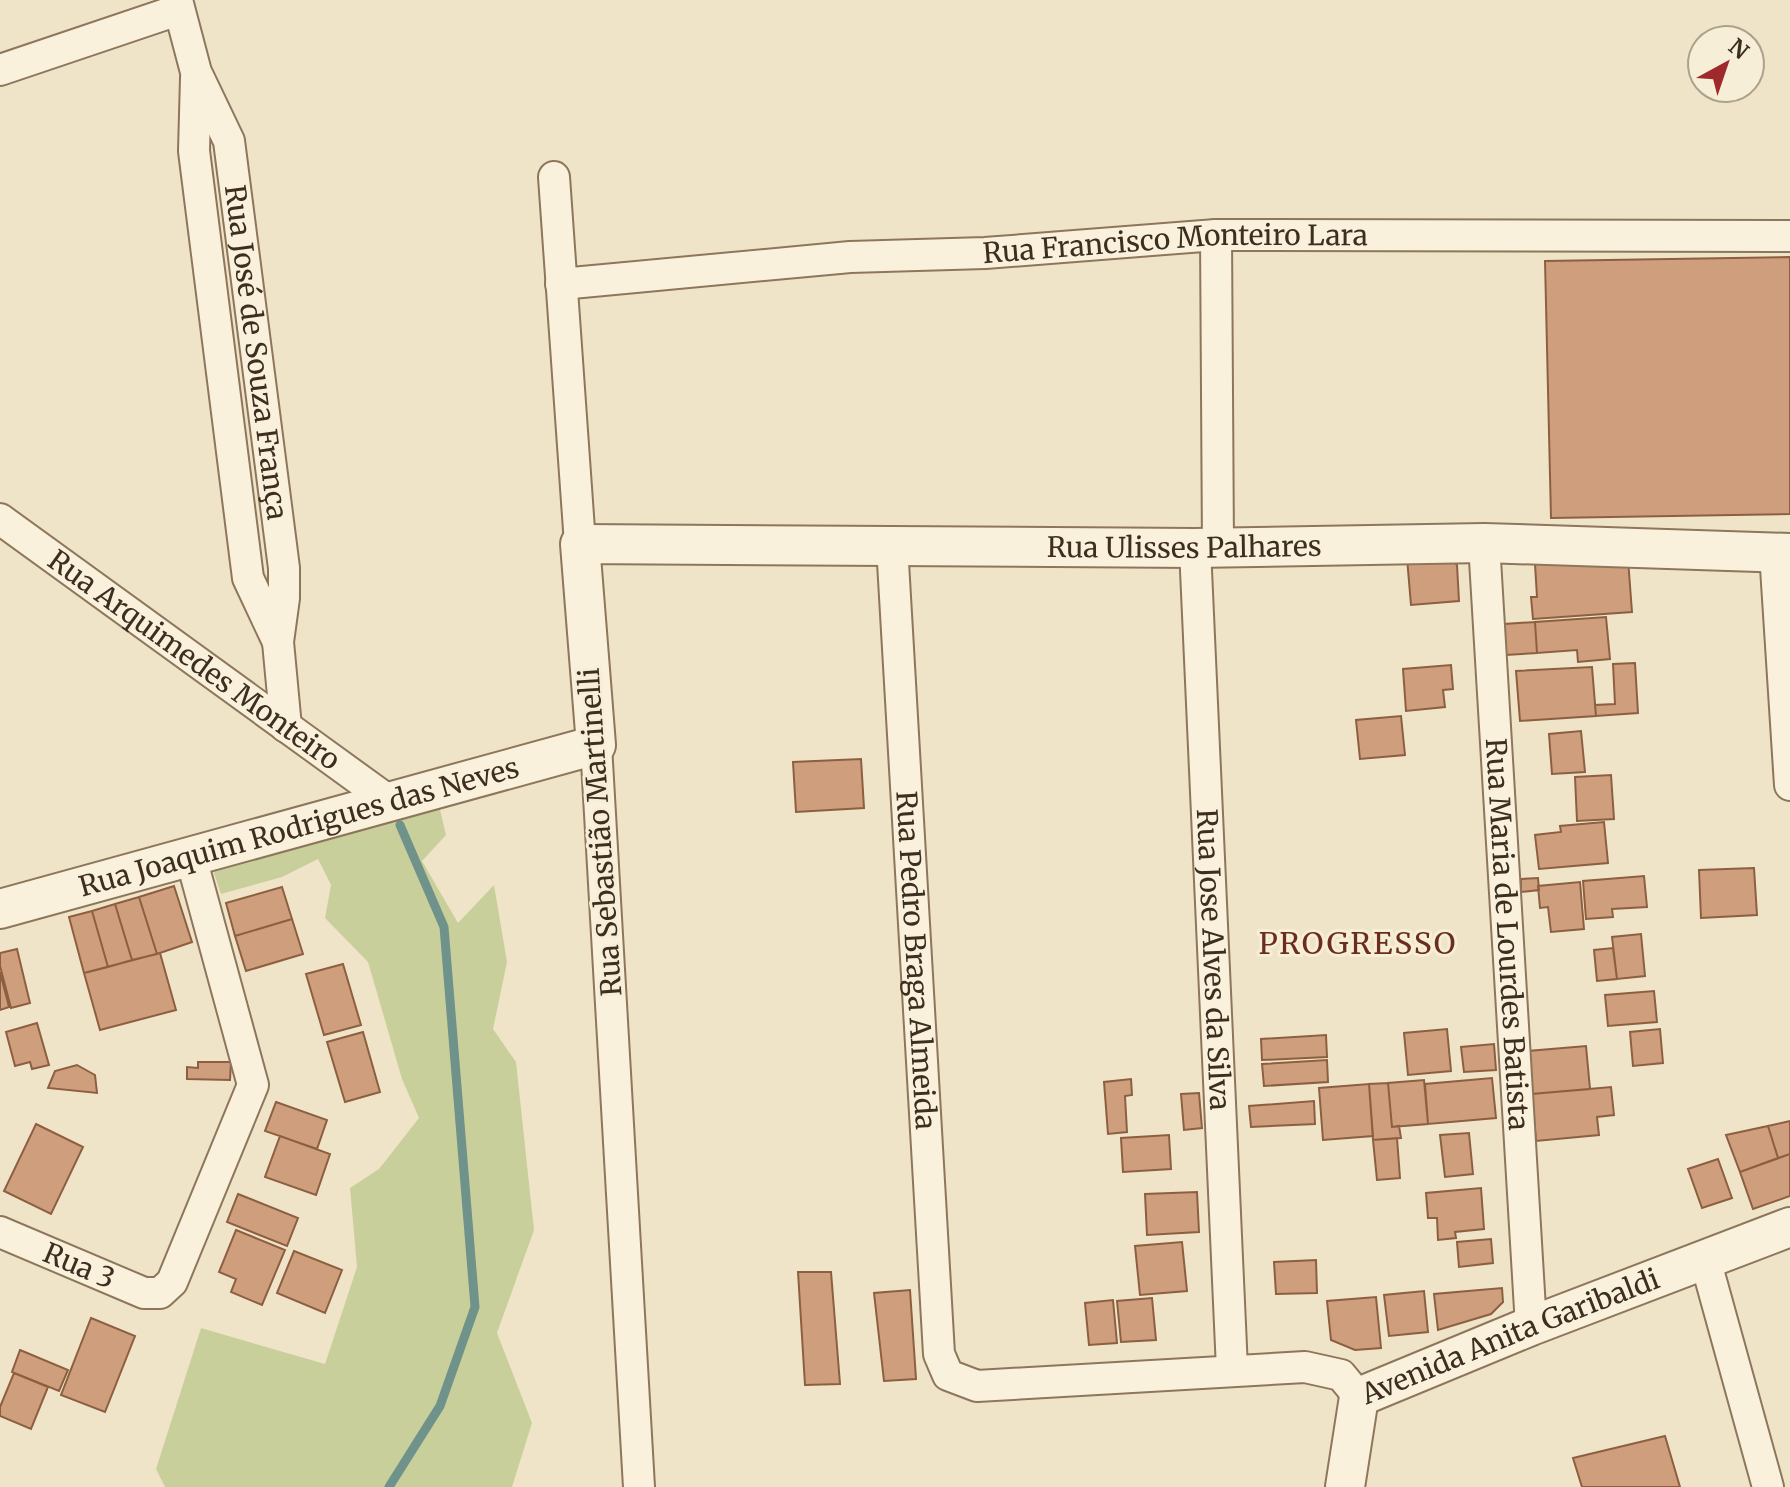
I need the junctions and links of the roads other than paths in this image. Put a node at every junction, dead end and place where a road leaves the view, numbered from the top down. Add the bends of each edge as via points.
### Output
1 (178, 5) edge
2 (0, 70) edge
3 (554, 177) dead end
4 (1216, 235) junction
5 (1790, 236) edge
6 (561, 284) junction
7 (0, 519) edge
8 (1484, 543) junction
9 (580, 544) junction
10 (892, 545) junction
11 (1206, 548) junction
12 (1782, 552) edge
13 (286, 727) junction
14 (596, 745) junction
15 (1790, 785) edge
16 (389, 801) junction
17 (190, 854) junction
18 (0, 909) edge
19 (1790, 1227) edge
20 (0, 1232) edge
21 (1705, 1259) junction
22 (1531, 1326) junction
23 (1232, 1369) junction
24 (948, 1375) joint
25 (1359, 1397) junction
26 (639, 1487) edge
27 (1345, 1487) edge
28 (1768, 1487) edge

1 - 2 street
1 - 13 street, Rua José de Souza França via 196,72 194,151 248,578 278,642
3 - 6 street, Rua Sebastião Martinelli
4 - 5 street, Rua Francisco Monteiro Lara
4 - 6 street, Rua Francisco Monteiro Lara via 985,253 850,257
4 - 11 street, Rua Jose Alves da Silva
6 - 9 street, Rua Sebastião Martinelli
7 - 13 street, Rua Arquimedes Monteiro
8 - 11 street, Rua Ulisses Palhares
8 - 12 street, Rua Ulisses Palhares
8 - 22 street, Rua Maria de Lourdes Batista
9 - 10 street, Rua Ulisses Palhares
9 - 14 street, Rua Sebastião Martinelli
10 - 11 street, Rua Ulisses Palhares
10 - 24 street, Rua Pedro Braga Almeida via 939,1354
11 - 23 street, Rua Jose Alves da Silva
12 - 15 street
13 - 16 street, Rua Arquimedes Monteiro
14 - 16 street, Rua Joaquim Rodrigues das Neves
14 - 26 street, Rua Sebastião Martinelli
16 - 17 street, Rua Joaquim Rodrigues das Neves
17 - 18 street, Rua Joaquim Rodrigues das Neves
17 - 20 street, Rua 3 via 253,1085 172,1282 160,1293 144,1293
19 - 21 street, Avenida Anita Garibaldi
21 - 22 street, Avenida Anita Garibaldi
21 - 28 street
22 - 25 street, Avenida Anita Garibaldi
23 - 24 street, Avenida Anita Garibaldi via 977,1386
23 - 25 street, Avenida Anita Garibaldi via 1305,1367 1341,1375
25 - 27 street

